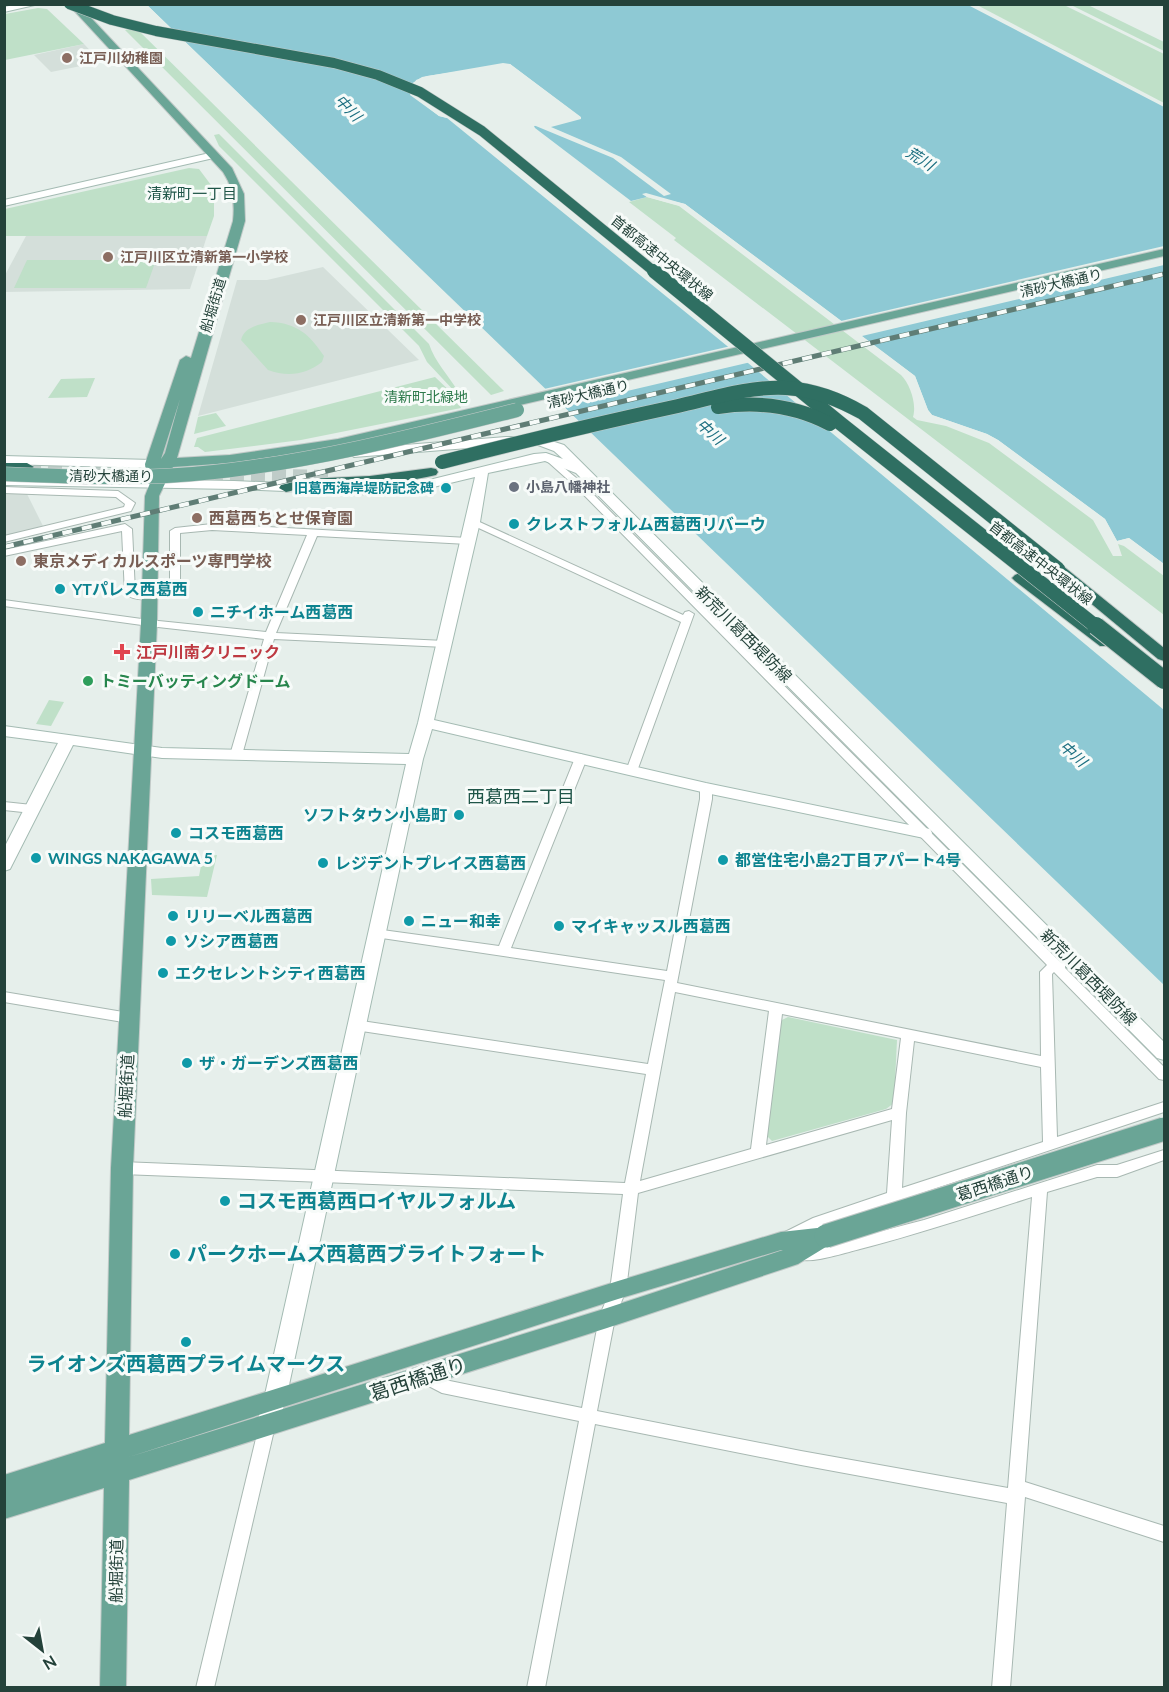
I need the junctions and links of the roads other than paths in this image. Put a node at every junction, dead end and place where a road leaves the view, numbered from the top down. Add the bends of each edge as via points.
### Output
1 (35, 4) edge
2 (59, 4) edge
3 (70, 4) edge
4 (85, 4) edge
5 (4, 10) edge
6 (209, 157) junction
7 (4, 203) edge
8 (1164, 252) edge
9 (1164, 259) edge
10 (549, 443) junction
11 (548, 458) junction
12 (230, 459) junction
13 (4, 460) edge
14 (152, 464) junction
15 (168, 464) junction
16 (4, 467) edge
17 (27, 467) tunnel mouth
18 (436, 467) junction
19 (480, 470) junction
20 (4, 474) edge
21 (332, 477) tunnel mouth
22 (592, 480) junction
23 (4, 481) edge
24 (155, 484) junction
25 (286, 488) junction
26 (4, 490) edge
27 (474, 522) junction
28 (313, 533) junction
29 (4, 539) edge
30 (468, 541) junction
31 (4, 553) edge
32 (150, 597) junction
33 (693, 602) junction
34 (4, 603) edge
35 (687, 621) junction
36 (149, 623) junction
37 (270, 636) junction
38 (445, 644) junction
39 (1164, 656) edge
40 (1164, 668) edge
41 (1164, 680) edge
42 (1164, 688) edge
43 (426, 723) junction
44 (4, 731) edge
45 (68, 739) junction
46 (142, 749) junction
47 (236, 755) junction
48 (581, 758) junction
49 (415, 759) junction
50 (632, 771) junction
51 (706, 788) junction
52 (4, 806) edge
53 (33, 809) junction
54 (924, 833) junction
55 (4, 865) edge
56 (375, 933) junction
57 (503, 951) junction
58 (1055, 965) junction
59 (1089, 978) junction
60 (671, 981) junction
61 (4, 997) edge
62 (776, 1008) junction
63 (129, 1018) junction
64 (354, 1025) junction
65 (908, 1035) junction
66 (1164, 1053) edge
67 (1049, 1063) junction
68 (653, 1071) junction
69 (1164, 1075) edge
70 (1164, 1107) edge
71 (899, 1113) junction
72 (1164, 1129) edge
73 (1074, 1137) junction
74 (1050, 1145) junction
75 (758, 1153) junction
76 (1164, 1155) edge
77 (122, 1168) junction
78 (1097, 1172) junction
79 (322, 1177) junction
80 (1040, 1188) junction
81 (631, 1189) junction
82 (894, 1196) junction
83 (785, 1249) junction
84 (618, 1290) junction
85 (607, 1318) junction
86 (425, 1376) junction
87 (275, 1399) junction
88 (588, 1416) junction
89 (267, 1426) junction
90 (116, 1461) junction
91 (4, 1486) edge
92 (1017, 1492) junction
93 (4, 1508) edge
94 (1164, 1534) edge
95 (113, 1688) edge
96 (205, 1688) edge
97 (536, 1688) edge
98 (1000, 1688) edge

1 - 5 street
2 - 6 main road, 船堀街道
3 - 6 main road, 船堀街道
3 - 41 highway, 首都高速中央環状線, bridge via 157,31 365,71 419,91 454,111
4 - 40 highway, 首都高速中央環状線, bridge via 164,28 355,63 410,80 446,97 498,134
6 - 7 street
6 - 14 main road, 船堀街道 via 224,182 230,204
6 - 15 main road, 船堀街道 via 228,170 238,190 239,221
8 - 12 main road, 清砂大橋通り via 338,443
9 - 20 main road, 清砂大橋通り, bridge via 301,459 173,476
10 - 11 street
10 - 12 street via 506,441 252,461
10 - 22 street, 新荒川葛西堤防線
11 - 19 street, 清砂大橋通り
11 - 22 street
11 - 33 street
12 - 15 main road, 清砂大橋通り
13 - 14 street, 清砂大橋通り
14 - 15 main road, 清砂大橋通り
14 - 24 main road, 船堀街道
15 - 24 main road, 船堀街道
16 - 17 highway
18 - 21 highway
18 - 25 highway via 370,480 306,483
18 - 39 highway, bridge via 737,392 784,388 822,394 863,413
18 - 42 highway, bridge via 728,405 768,403 798,409 835,428
19 - 25 street, 清砂大橋通り via 421,486 384,491
19 - 27 street
22 - 59 street, 新荒川葛西堤防線
23 - 24 street, 清砂大橋通り
24 - 25 street, 清砂大橋通り
24 - 32 main road, 船堀街道
26 - 29 street via 118,494 130,503 128,509
27 - 30 street
27 - 35 street
28 - 30 street
28 - 32 street via 212,527 175,531 175,590
28 - 37 street
30 - 38 street
31 - 32 street via 125,527 131,566 130,594
32 - 36 main road, 船堀街道
33 - 35 street
33 - 54 street
34 - 36 street
35 - 50 street
36 - 37 street
36 - 46 main road, 船堀街道
37 - 38 street
37 - 47 street
38 - 43 street
43 - 48 street
43 - 49 street
44 - 45 street
45 - 46 street
45 - 53 street
46 - 47 street
46 - 63 main road, 船堀街道
47 - 49 street
48 - 50 street
48 - 57 street
49 - 56 street
50 - 51 street
51 - 54 street
51 - 60 street
52 - 53 street
53 - 55 street
54 - 58 street
56 - 57 street
56 - 64 street
57 - 60 street
58 - 59 street
58 - 67 street via 1046,972
58 - 69 street
59 - 66 street, 新荒川葛西堤防線
60 - 62 street
60 - 68 street
61 - 63 street
62 - 65 street
62 - 75 street
63 - 77 main road, 船堀街道
64 - 68 street
64 - 79 street
65 - 67 street
65 - 71 street
67 - 74 street
68 - 81 street
70 - 73 street
71 - 75 street
71 - 82 street
72 - 83 main road, 葛西橋通り, bridge
73 - 74 street
73 - 78 street
74 - 82 street
75 - 81 street
76 - 78 street
77 - 79 street
77 - 90 main road, 船堀街道
78 - 80 street
79 - 81 street
79 - 87 street
80 - 83 street via 924,1226 832,1250
80 - 92 street
81 - 84 street
82 - 83 street via 818,1222
83 - 84 main road, 葛西橋通り
83 - 85 main road, 葛西橋通り
84 - 85 street
84 - 87 main road, 葛西橋通り
85 - 86 main road, 葛西橋通り
85 - 88 street
86 - 88 street via 441,1386
86 - 89 main road, 葛西橋通り
87 - 89 street
87 - 90 main road, 葛西橋通り
88 - 92 street via 850,1469
88 - 97 street
89 - 90 main road, 葛西橋通り
89 - 96 street
90 - 91 main road, 葛西橋通り
90 - 93 main road, 葛西橋通り
90 - 95 main road, 船堀街道
92 - 94 street
92 - 98 street

